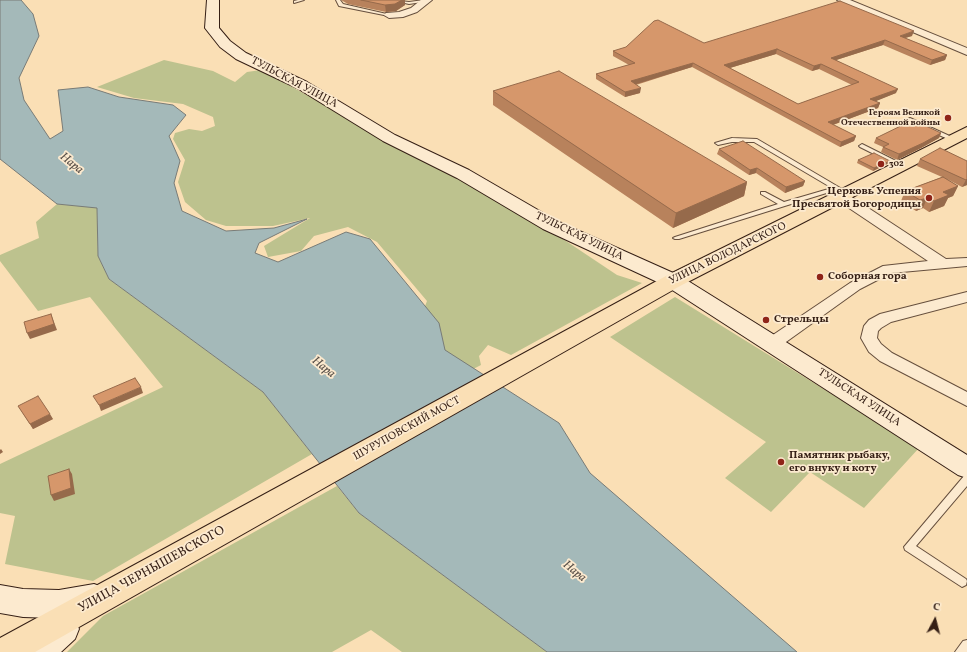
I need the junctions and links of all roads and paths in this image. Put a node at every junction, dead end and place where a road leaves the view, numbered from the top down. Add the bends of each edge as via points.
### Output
1 (213, 0) edge
2 (302, 0) edge
3 (338, 0) edge
4 (394, 0) edge
5 (427, 0) edge
6 (842, 0) edge
7 (296, 2) dead end
8 (389, 15) joint
9 (967, 52) edge
10 (910, 120) edge
11 (960, 135) edge
12 (718, 144) dead end
13 (862, 146) dead end
14 (902, 166) junction
15 (842, 193) junction
16 (763, 194) dead end
17 (782, 204) junction
18 (677, 238) dead end
19 (967, 262) edge
20 (943, 264) junction
21 (673, 280) junction
22 (967, 297) edge
23 (773, 343) junction
24 (513, 370) joint
25 (967, 400) edge
26 (965, 482) edge
27 (300, 489) joint
28 (962, 582) dead end
29 (104, 596) junction
30 (0, 599) edge
31 (967, 645) edge
32 (5, 652) edge
33 (38, 652) edge
34 (961, 652) edge

1 - 21 street, ТУЛЬСКАЯ УЛИЦА via 212,28 225,44 241,56 302,86 389,138 463,174 550,225
2 - 7 lane
3 - 8 lane via 341,6
4 - 5 lane
5 - 8 street via 414,10
6 - 9 street
10 - 11 lane
11 - 14 main road, УЛИЦА ВОЛОДАРСКОГО
12 - 15 lane via 732,140 755,140
13 - 14 lane
14 - 15 main road, УЛИЦА ВОЛОДАРСКОГО
15 - 17 lane
15 - 20 street
15 - 21 main road, УЛИЦА ВОЛОДАРСКОГО
16 - 17 lane
17 - 18 lane
19 - 20 street
20 - 23 street via 888,269 855,286
21 - 23 street, ТУЛЬСКАЯ УЛИЦА
21 - 24 main road, УЛИЦА ВОЛОДАРСКОГО
22 - 25 street via 886,318 870,330 869,338 875,348 886,357
23 - 26 street, ТУЛЬСКАЯ УЛИЦА
24 - 27 main road, ШУРУПОВСКИЙ МОСТ
26 - 28 lane via 909,547
27 - 29 main road, УЛИЦА ЧЕРНЫШЕВСКОГО
29 - 30 street via 59,604 22,603
29 - 32 main road, УЛИЦА ЧЕРНЫШЕВСКОГО
29 - 33 street
31 - 34 lane

